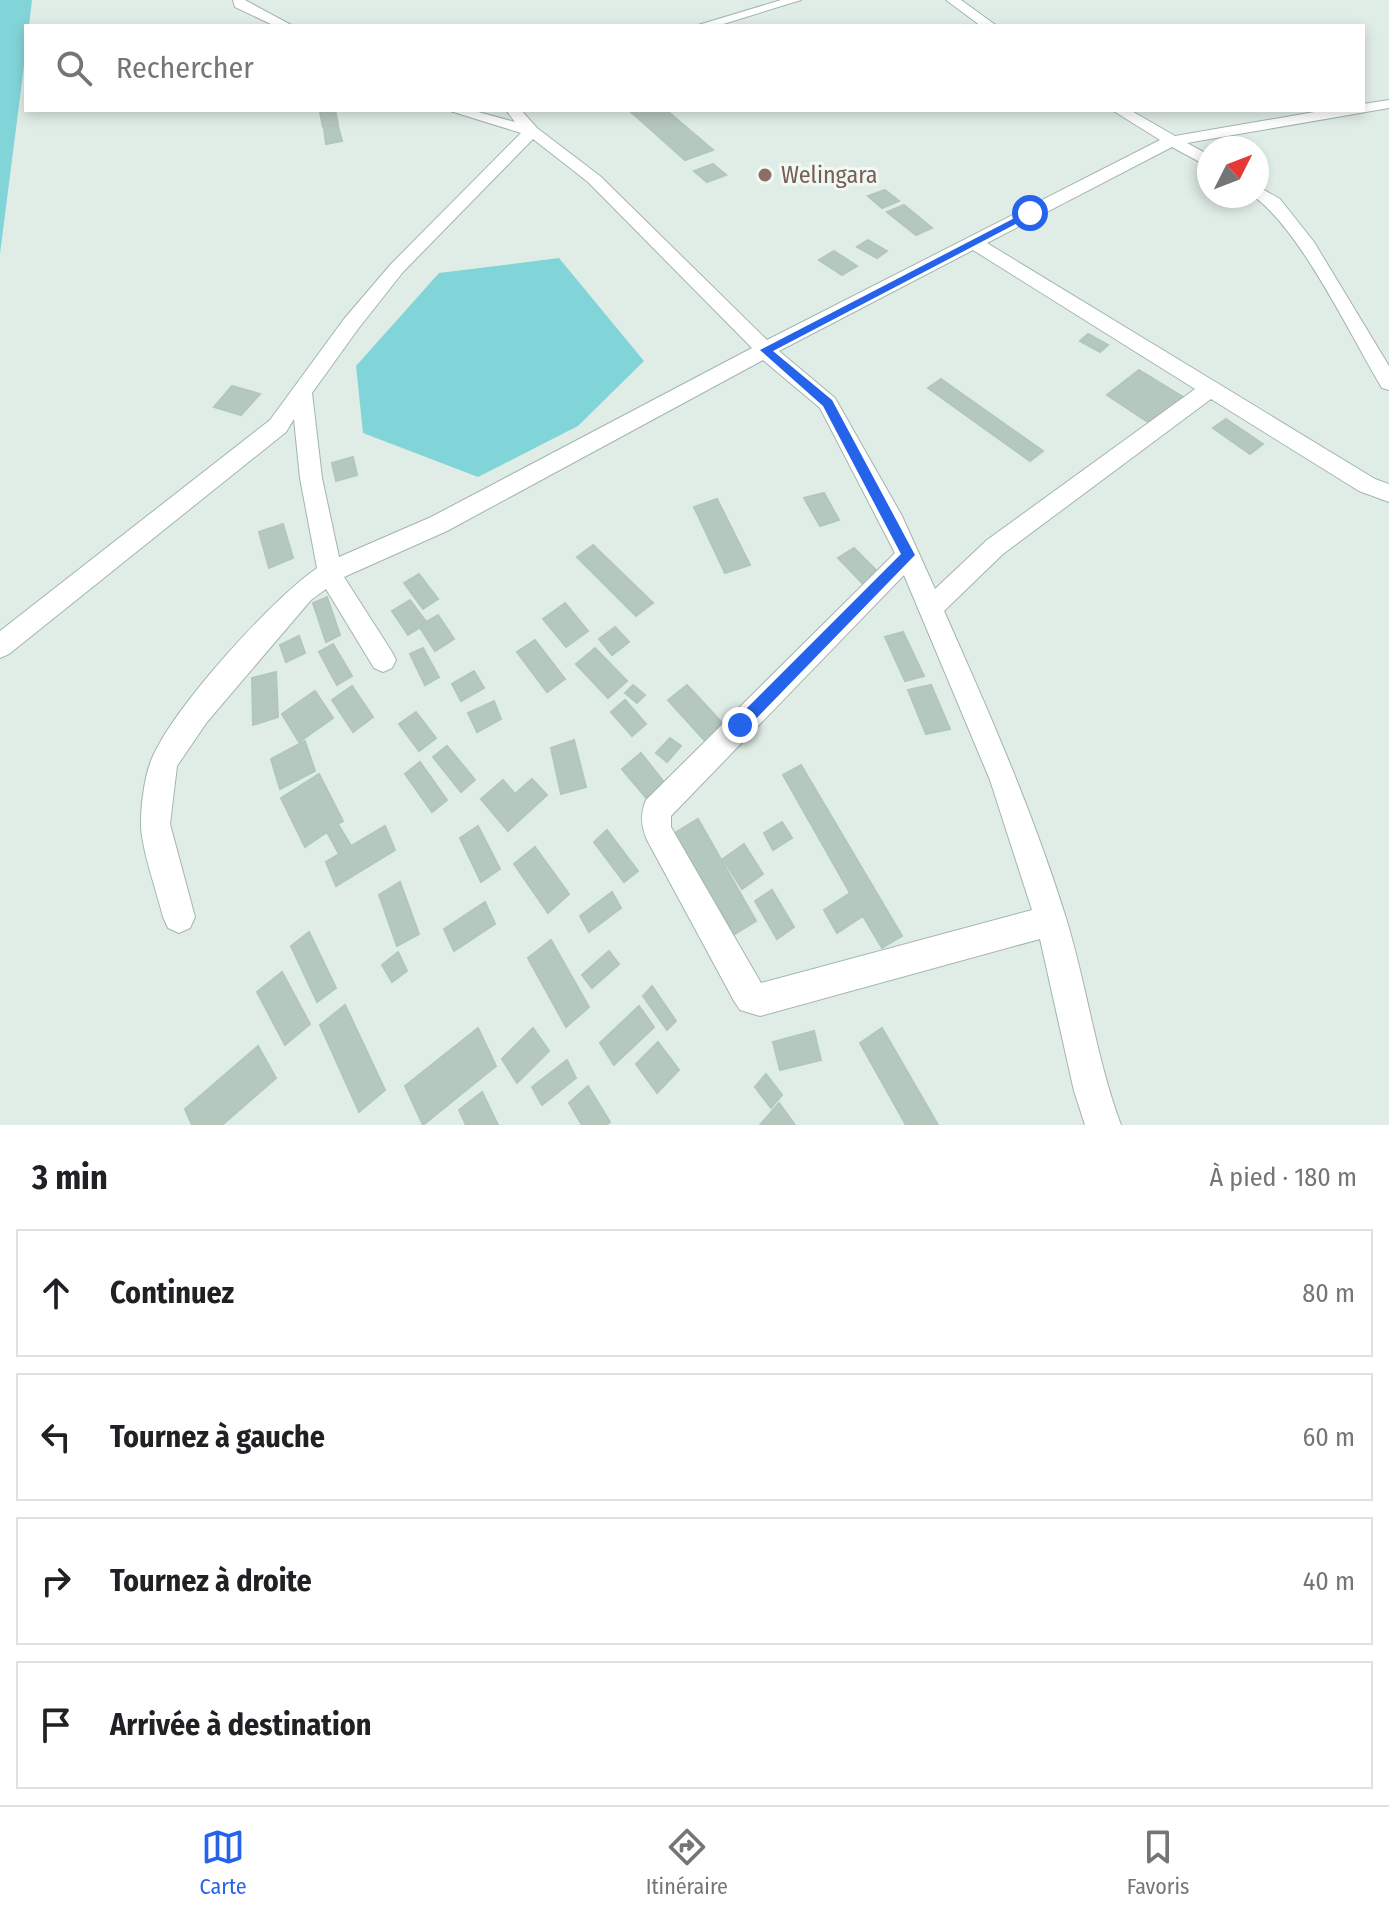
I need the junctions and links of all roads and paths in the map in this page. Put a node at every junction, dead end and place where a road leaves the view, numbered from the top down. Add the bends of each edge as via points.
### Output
1 (239, 0) edge
2 (795, 0) edge
3 (952, 0) edge
4 (282, 24) edge
5 (709, 24) edge
6 (987, 24) edge
7 (1389, 104) edge
8 (1365, 108) edge
9 (461, 112) edge
10 (515, 112) edge
11 (1122, 112) edge
12 (1341, 112) edge
13 (532, 131) junction
14 (1171, 141) junction
15 (1197, 155) edge
16 (1269, 199) edge
17 (973, 242) junction
18 (765, 350) junction
19 (1389, 383) edge
20 (1211, 388) junction
21 (302, 392) junction
22 (1389, 493) edge
23 (908, 555) junction
24 (330, 572) junction
25 (932, 607) junction
26 (0, 646) edge
27 (383, 660) dead end
28 (179, 917) dead end
29 (1051, 920) junction
30 (1103, 1125) edge

1 - 4 street
2 - 5 street
3 - 6 street
7 - 8 street
9 - 13 street
10 - 13 street
11 - 14 street
12 - 14 street
13 - 18 street via 594,179
13 - 21 street via 397,268
14 - 15 street
14 - 17 street
16 - 19 street via 1305,242
17 - 18 street
17 - 20 street
18 - 23 street via 828,403
18 - 24 street via 439,524
20 - 22 street via 1367,485
20 - 25 street via 995,547
21 - 24 street via 311,478
21 - 26 street via 278,426
23 - 25 street
23 - 29 street via 656,810 657,830 745,990 760,1000
24 - 27 street
24 - 28 street via 302,592 273,624 197,713 164,762 155,824
25 - 29 street via 1004,779
29 - 30 street

